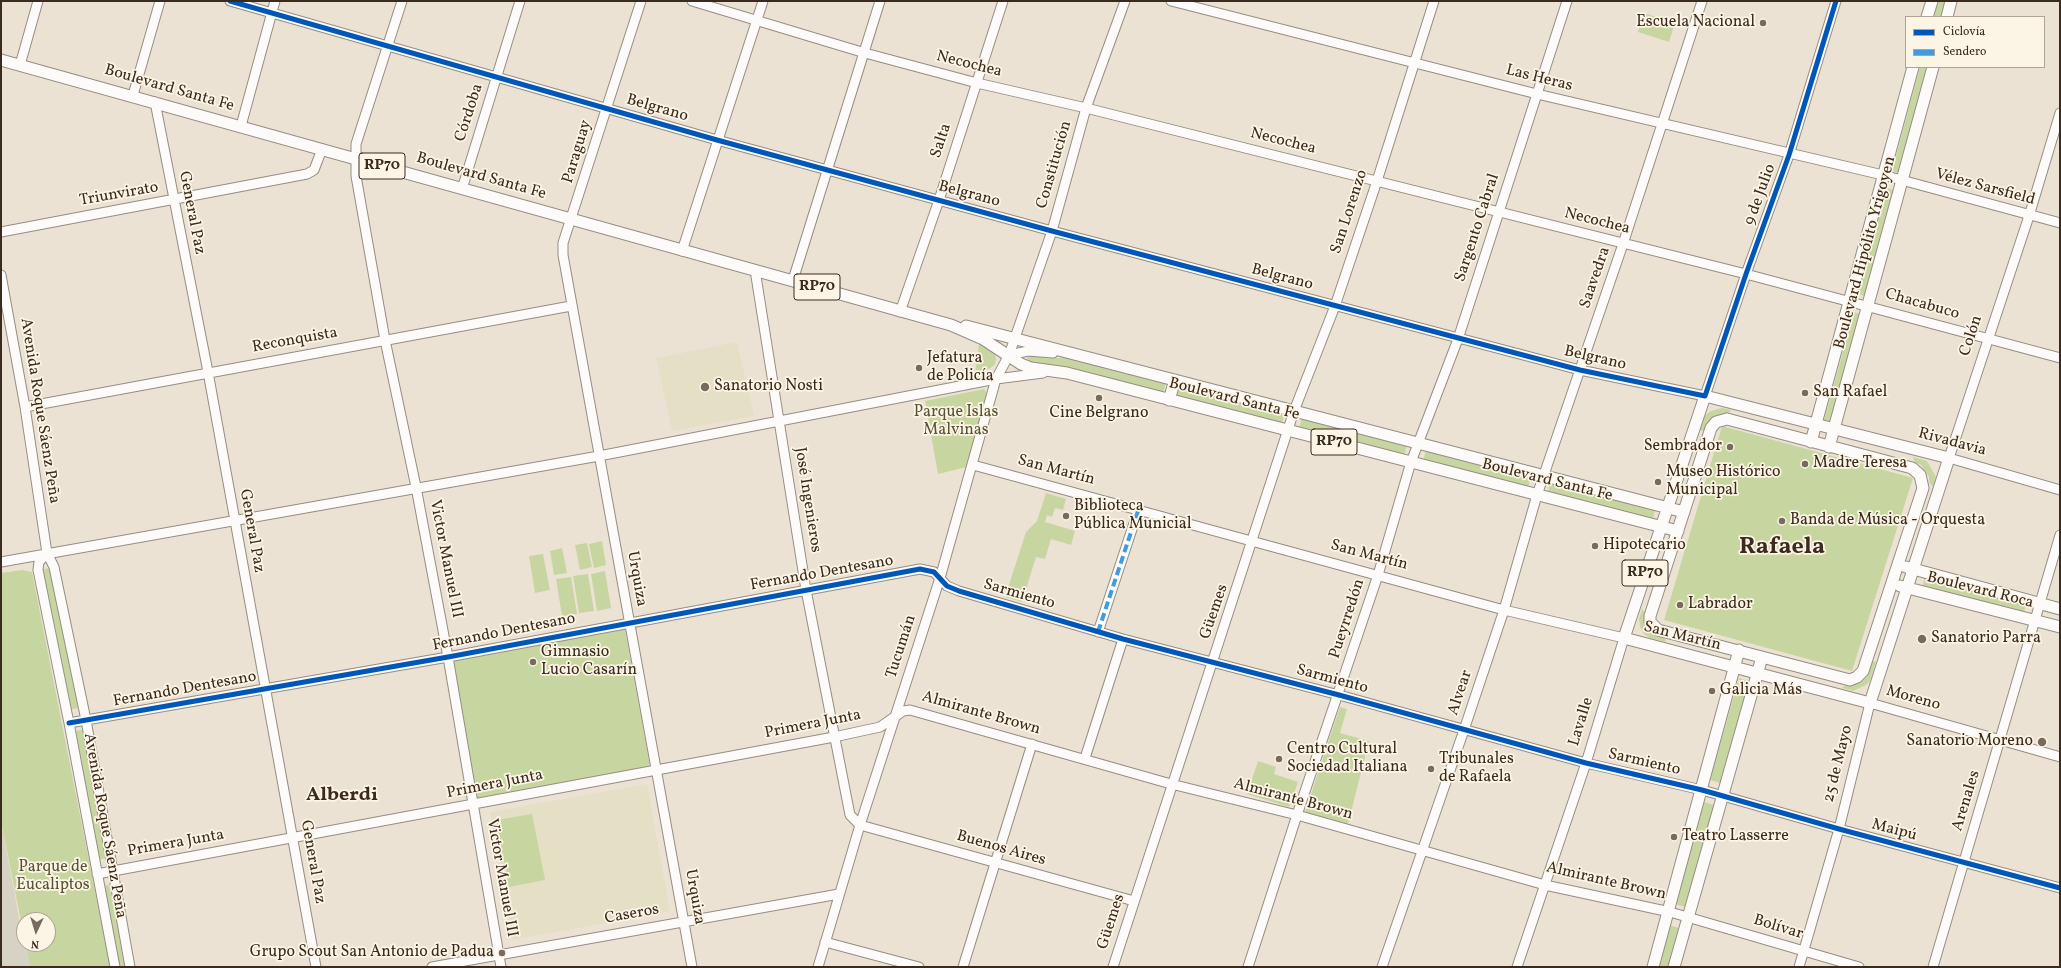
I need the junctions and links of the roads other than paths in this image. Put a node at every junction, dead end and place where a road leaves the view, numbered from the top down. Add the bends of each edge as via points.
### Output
1 (38, 1) edge
2 (160, 1) edge
3 (230, 1) edge
4 (275, 1) edge
5 (402, 1) edge
6 (520, 1) edge
7 (641, 1) edge
8 (692, 1) edge
9 (763, 1) edge
10 (880, 1) edge
11 (1003, 1) edge
12 (1125, 1) edge
13 (1171, 1) edge
14 (1434, 1) edge
15 (1567, 1) edge
16 (1702, 1) edge
17 (1836, 1) edge
18 (1932, 1) edge
19 (1952, 1) edge
20 (272, 13) junction
21 (1927, 16) edge
22 (1947, 16) edge
23 (757, 20) junction
24 (388, 45) junction
25 (865, 53) junction
26 (1, 60) edge
27 (1413, 62) junction
28 (20, 65) junction
29 (1913, 68) edge
30 (1933, 68) edge
31 (498, 76) junction
32 (977, 83) junction
33 (1537, 94) junction
34 (133, 95) junction
35 (155, 102) junction
36 (606, 108) junction
37 (1086, 108) junction
38 (2060, 113) edge
39 (1662, 124) junction
40 (241, 126) junction
41 (717, 140) junction
42 (322, 149) junction
43 (1789, 155) junction
44 (354, 158) junction
45 (828, 170) junction
46 (1883, 175) junction
47 (1377, 181) junction
48 (1902, 181) junction
49 (462, 189) junction
50 (173, 200) junction
51 (939, 200) junction
52 (1499, 212) junction
53 (2029, 216) junction
54 (571, 219) junction
55 (2060, 223) edge
56 (1052, 231) junction
57 (1, 232) edge
58 (1623, 244) junction
59 (682, 251) junction
60 (755, 270) junction
61 (1746, 274) junction
62 (1, 275) edge
63 (793, 280) junction
64 (1850, 302) junction
65 (571, 306) junction
66 (1335, 306) junction
67 (1869, 306) junction
68 (900, 312) junction
69 (951, 325) junction
70 (1015, 338) junction
71 (1458, 339) junction
72 (1988, 339) junction
73 (385, 340) junction
74 (1009, 354) junction
75 (1084, 356) junction
76 (2060, 358) edge
77 (1580, 370) junction
78 (208, 372) junction
79 (1060, 372) junction
80 (996, 379) junction
81 (1175, 380) junction
82 (1706, 396) junction
83 (1169, 400) junction
84 (25, 406) junction
85 (1294, 411) junction
86 (779, 422) junction
87 (1816, 425) junction
88 (1834, 429) junction
89 (1288, 430) junction
90 (1811, 442) junction
91 (1419, 444) junction
92 (1829, 447) junction
93 (599, 456) junction
94 (1949, 458) junction
95 (1411, 462) junction
96 (973, 465) junction
97 (1543, 476) junction
98 (416, 487) junction
99 (2060, 490) edge
100 (1537, 495) junction
101 (1667, 507) junction
102 (1138, 511) junction
103 (1684, 512) junction
104 (234, 521) junction
105 (1660, 526) junction
106 (1678, 531) junction
107 (2060, 535) edge
108 (1253, 540) junction
109 (47, 553) junction
110 (1, 562) edge
111 (1898, 565) junction
112 (1912, 569) junction
113 (1378, 575) junction
114 (940, 578) junction
115 (1892, 584) junction
116 (1907, 588) junction
117 (806, 590) junction
118 (2038, 603) junction
119 (2060, 609) edge
120 (1504, 610) junction
121 (2034, 621) junction
122 (628, 622) junction
123 (2060, 627) edge
124 (1098, 632) junction
125 (1624, 638) junction
126 (1123, 639) junction
127 (1739, 650) junction
128 (448, 657) junction
129 (1762, 657) junction
130 (1212, 662) junction
131 (1735, 666) junction
132 (1757, 673) junction
133 (265, 689) junction
134 (1339, 695) junction
135 (1870, 704) junction
136 (895, 717) junction
137 (86, 720) junction
138 (69, 723) junction
139 (1464, 730) junction
140 (834, 737) junction
141 (2000, 742) junction
142 (1032, 744) junction
143 (2060, 757) edge
144 (1085, 758) junction
145 (1586, 763) junction
146 (656, 770) junction
147 (1171, 784) junction
148 (1702, 790) junction
149 (1722, 796) junction
150 (473, 804) junction
151 (1297, 815) junction
152 (860, 825) junction
153 (1839, 829) junction
154 (293, 838) junction
155 (1423, 851) junction
156 (996, 863) junction
157 (1964, 863) junction
158 (112, 872) junction
159 (97, 874) junction
160 (1545, 885) junction
161 (2060, 888) edge
162 (839, 894) junction
163 (1134, 902) junction
164 (1670, 912) junction
165 (1688, 917) junction
166 (684, 921) junction
167 (825, 942) junction
168 (1804, 952) junction
169 (499, 954) junction
170 (115, 967) edge
171 (130, 967) edge
172 (316, 967) edge
173 (432, 967) edge
174 (501, 967) edge
175 (692, 967) edge
176 (818, 967) edge
177 (919, 967) edge
178 (963, 967) edge
179 (1113, 967) edge
180 (1248, 967) edge
181 (1382, 967) edge
182 (1517, 967) edge
183 (1653, 967) edge
184 (1674, 967) edge
185 (1799, 967) edge
186 (1859, 967) edge
187 (1933, 967) edge

1 - 28 street
2 - 34 street
3 - 20 street, Belgrano
4 - 20 street
5 - 24 street, Victor Manuel III
6 - 31 street, Córdoba
7 - 36 street, Paraguay
8 - 23 street, Necochea
9 - 23 street
10 - 25 street
11 - 32 street, Salta
12 - 37 street, Constitución
13 - 27 street, Las Heras
14 - 27 street, San Lorenzo
15 - 33 street, Sargento Cabral
16 - 39 street, Saavedra
17 - 43 street, 9 de Julio
18 - 21 main road
19 - 22 main road
20 - 24 street, Belgrano
20 - 40 street
23 - 25 street, Necochea
23 - 41 street
24 - 31 street, Belgrano
24 - 44 street, Victor Manuel III via 356,144
25 - 32 street, Necochea
25 - 45 street
26 - 28 main road, Boulevard Santa Fe / RP70
27 - 33 street, Las Heras
27 - 47 street, San Lorenzo
28 - 34 main road, Boulevard Santa Fe / RP70
29 - 46 main road, Boulevard Hipólito Yrigoyen
30 - 48 main road, Boulevard Hipólito Yrigoyen
31 - 36 street, Belgrano
31 - 49 street, Córdoba
32 - 37 street, Necochea
32 - 51 street, Salta
33 - 39 street, Las Heras
33 - 52 street, Sargento Cabral
34 - 35 main road, Boulevard Santa Fe / RP70
35 - 40 main road, Boulevard Santa Fe / RP70
35 - 50 street, General Paz
36 - 41 street, Belgrano
36 - 54 street, Paraguay
37 - 47 street, Necochea
37 - 56 street, Constitución
38 - 53 street, Colón
39 - 43 street, Las Heras
39 - 58 street, Saavedra
40 - 42 main road, Boulevard Santa Fe / RP70
41 - 45 street, Belgrano
41 - 59 street
42 - 44 main road, Boulevard Santa Fe / RP70
42 - 50 street, Triunvirato via 314,170 307,174
43 - 46 street, Las Heras
43 - 61 street, 9 de Julio
44 - 49 main road, Boulevard Santa Fe / RP70
44 - 73 street, Victor Manuel III
45 - 51 street, Belgrano
45 - 63 street
46 - 48 street, Las Heras
46 - 64 main road, Boulevard Hipólito Yrigoyen
47 - 52 street, Necochea
47 - 66 street, San Lorenzo
48 - 53 street, Vélez Sarsfield
48 - 67 main road, Boulevard Hipólito Yrigoyen
49 - 54 main road, Boulevard Santa Fe / RP70
50 - 57 street, Triunvirato
50 - 78 street, General Paz
51 - 56 street, Belgrano
51 - 68 street, Salta
52 - 58 street, Necochea
52 - 71 street, Sargento Cabral
53 - 55 street, Vélez Sarsfield
53 - 72 street, Colón
54 - 59 main road, Boulevard Santa Fe / RP70
54 - 65 street, Urquiza via 563,243
56 - 66 street, Belgrano
56 - 70 street, Constitución
58 - 61 street, Necochea
58 - 77 street, Saavedra
59 - 60 main road, Boulevard Santa Fe / RP70
60 - 63 main road, Boulevard Santa Fe / RP70
60 - 86 street, José Ingenieros
61 - 64 street, Necochea
61 - 82 street, 9 de Julio
62 - 84 street, Avenida Roque Sáenz Peña
63 - 68 main road, Boulevard Santa Fe / RP70
64 - 67 street, Necochea
64 - 87 main road, Boulevard Hipólito Yrigoyen
65 - 73 street, Reconquista
65 - 93 street, Urquiza
66 - 71 street, Belgrano
66 - 85 street, San Lorenzo
67 - 72 street, Chacabuco
67 - 88 main road, Boulevard Hipólito Yrigoyen
68 - 69 main road, Boulevard Santa Fe / RP70
69 - 70 main road, Boulevard Santa Fe / RP70 via 967,326
69 - 74 main road, Boulevard Santa Fe / RP70
70 - 74 street, Tucumán
70 - 75 main road, Boulevard Santa Fe / RP70
71 - 77 street, Belgrano
71 - 91 street, Sargento Cabral
72 - 76 street, Chacabuco
72 - 94 street, Colón
73 - 78 street, Reconquista
73 - 98 street, Victor Manuel III
74 - 75 street via 1038,351
74 - 79 main road, Boulevard Santa Fe / RP70 via 1031,368
74 - 80 street, Tucumán
75 - 81 main road, Boulevard Santa Fe / RP70
77 - 82 street, Belgrano
77 - 97 street, Saavedra
78 - 84 street, Reconquista
78 - 104 street, General Paz
79 - 80 street
79 - 83 main road, Boulevard Santa Fe / RP70
80 - 86 street
80 - 96 street, Tucumán
81 - 83 main road
81 - 85 main road, Boulevard Santa Fe / RP70
82 - 87 main road, Belgrano
82 - 101 main road, 9 de Julio / RP70
83 - 89 main road, Boulevard Santa Fe / RP70
84 - 109 street, Avenida Roque Sáenz Peña
85 - 89 street, San Lorenzo
85 - 91 main road, Boulevard Santa Fe / RP70
86 - 93 street
86 - 117 street, José Ingenieros
87 - 88 main road, Belgrano
87 - 90 main road, Boulevard Hipólito Yrigoyen
88 - 92 main road, Boulevard Hipólito Yrigoyen
88 - 94 main road, Rivadavia
89 - 95 main road, Boulevard Santa Fe / RP70
89 - 108 street, Güemes
90 - 92 main road
90 - 103 main road via 1727,419 1716,422 1711,428
91 - 95 street, Sargento Cabral
91 - 97 main road, Boulevard Santa Fe / RP70
92 - 111 main road via 1912,468 1920,475 1923,488
93 - 98 street
93 - 122 street, Urquiza
94 - 99 street, Rivadavia
94 - 112 main road, Colón
95 - 100 main road, Boulevard Santa Fe / RP70
95 - 113 street, Pueyrredón
96 - 102 street, San Martín
96 - 114 street, Tucumán
97 - 100 street, Saavedra
97 - 101 main road, Boulevard Santa Fe / RP70
98 - 104 street
98 - 128 street, Victor Manuel III
100 - 105 main road, Boulevard Santa Fe / RP70
100 - 120 street, Alvear
101 - 103 main road, Boulevard Santa Fe
101 - 105 main road, Lavalle / RP70
102 - 108 street, San Martín
102 - 124 street
103 - 106 main road
104 - 109 street
104 - 133 street, General Paz
105 - 106 main road, Boulevard Santa Fe
105 - 125 main road, Lavalle / RP70
106 - 127 main road, San Martín via 1650,622 1658,630
107 - 118 street, Arenales
108 - 113 street, San Martín
108 - 130 street, Güemes
109 - 110 street
109 - 137 street, Avenida Roque Sáenz Peña via 54,567
109 - 138 street, Avenida Roque Sáenz Peña via 39,562 38,570
111 - 112 main road, Boulevard Roca
111 - 115 main road
112 - 116 main road, 25 de Mayo
112 - 118 main road, Boulevard Roca
113 - 120 street, San Martín
113 - 134 street, Pueyrredón
114 - 117 street, Fernando Dentesano via 934,572 920,569
114 - 124 street, Sarmiento via 947,586 959,592
114 - 136 street, Tucumán
115 - 116 main road, Boulevard Roca
115 - 129 main road via 1863,671 1857,677 1850,680
116 - 121 main road, Boulevard Roca
116 - 135 main road, 25 de Mayo
117 - 122 street, Fernando Dentesano
117 - 140 street, José Ingenieros
118 - 119 main road, Boulevard Roca
118 - 121 street, Arenales
120 - 125 street, San Martín
120 - 139 street, Alvear
121 - 123 main road, Boulevard Roca
121 - 141 street, Arenales
122 - 128 street, Fernando Dentesano
122 - 146 street, Urquiza
124 - 126 street, Sarmiento
125 - 131 main road, San Martín
125 - 145 street, Lavalle
126 - 130 street, Sarmiento
126 - 144 street
127 - 129 main road, San Martín
127 - 131 main road
128 - 133 street, Fernando Dentesano
128 - 150 street, Victor Manuel III
129 - 132 main road
130 - 134 street, Sarmiento
130 - 147 street, Güemes
131 - 132 main road, San Martín
131 - 148 main road
132 - 135 main road, Moreno
132 - 149 main road
133 - 137 street, Fernando Dentesano
133 - 154 street, General Paz
134 - 139 street, Sarmiento
134 - 151 street, Pueyrredón
135 - 141 street, Moreno
135 - 153 street, 25 de Mayo
136 - 140 street, Primera Junta via 880,727
136 - 142 street, Almirante Brown via 902,711 910,710
136 - 152 street, Tucumán
137 - 138 street, Fernando Dentesano
137 - 158 street, Avenida Roque Sáenz Peña
138 - 159 street, Avenida Roque Sáenz Peña
139 - 145 street, Sarmiento
139 - 155 street, Alvear
140 - 146 street, Primera Junta
140 - 152 street, José Ingenieros via 850,815
141 - 143 street, Moreno
141 - 157 street, Arenales
142 - 144 street, Almirante Brown
142 - 156 street
144 - 147 street, Almirante Brown
145 - 148 street, Sarmiento
145 - 160 street, Lavalle
146 - 150 street, Primera Junta
146 - 166 street, Urquiza
147 - 151 street, Almirante Brown
147 - 163 street, Güemes
148 - 149 street, Sarmiento
148 - 164 main road
149 - 153 street, Maipú
149 - 165 main road
150 - 154 street, Primera Junta
150 - 169 street, Victor Manuel III
151 - 155 street, Almirante Brown
151 - 180 street, Pueyrredón
152 - 156 street, Buenos Aires
152 - 162 street, Tucumán
153 - 157 street, Maipú
153 - 168 street, 25 de Mayo
154 - 158 street, Primera Junta
154 - 172 street, General Paz
155 - 160 street, Almirante Brown
155 - 181 street, Alvear
156 - 163 street, Buenos Aires
156 - 178 street
157 - 161 street, Maipú
157 - 187 street, Arenales
158 - 159 street, Primera Junta
158 - 171 street, Avenida Roque Sáenz Peña
159 - 170 street, Avenida Roque Sáenz Peña
160 - 164 street, Almirante Brown
160 - 182 street, Lavalle
162 - 166 street, Caseros
162 - 167 street, Tucumán
163 - 179 street, Güemes
164 - 165 street, Almirante Brown
164 - 183 main road
165 - 168 street, Bolívar
165 - 184 main road
166 - 169 street, Caseros
166 - 175 street, Urquiza
167 - 176 street, Tucumán
167 - 177 street
168 - 185 street, 25 de Mayo
168 - 186 street, Bolívar
169 - 173 street, Caseros
169 - 174 street, Victor Manuel III

